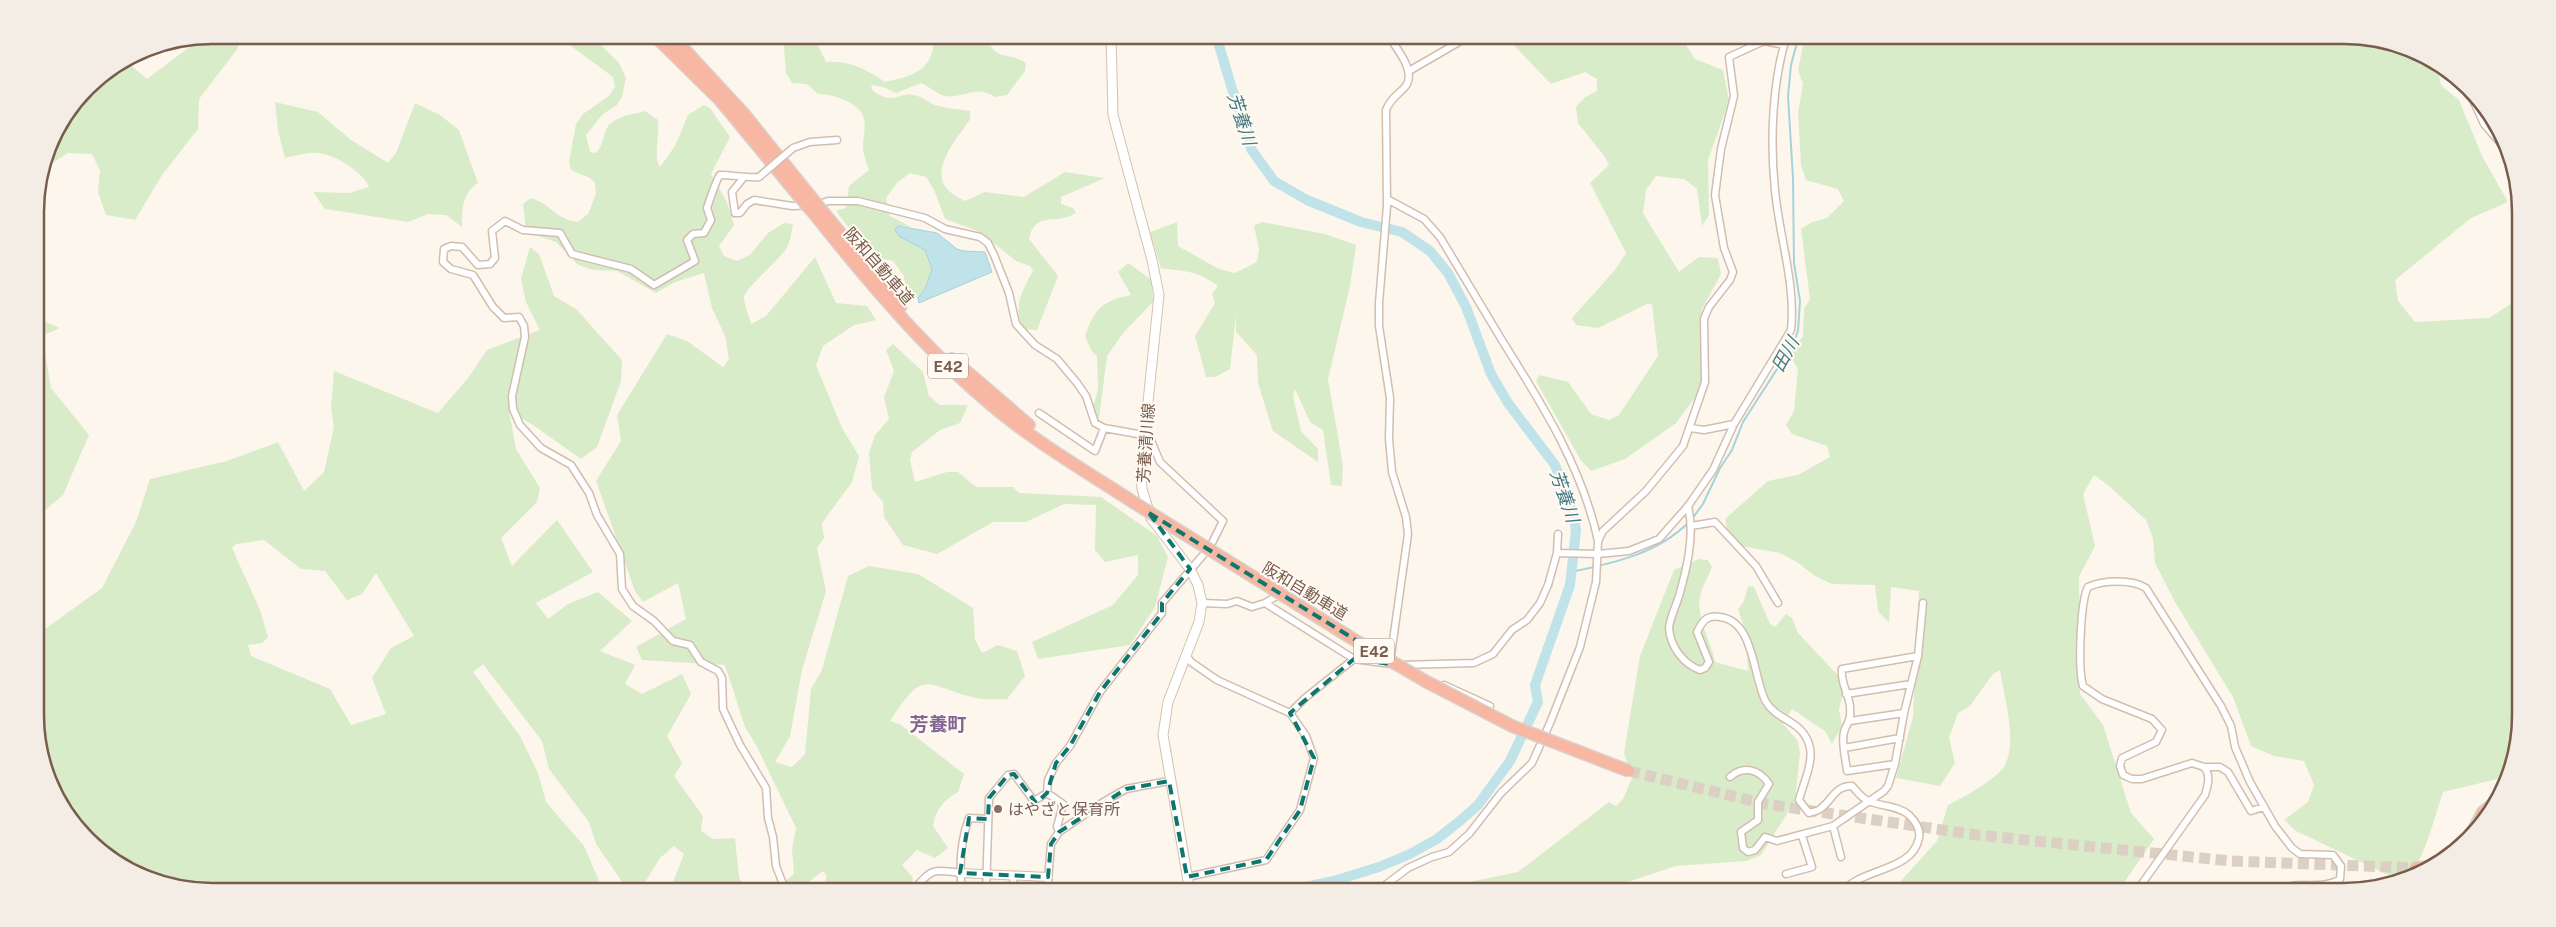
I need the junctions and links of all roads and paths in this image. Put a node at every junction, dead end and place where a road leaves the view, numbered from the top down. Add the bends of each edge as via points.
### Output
1 (664, 44) edge
2 (680, 44) edge
3 (1111, 44) edge
4 (1393, 44) edge
5 (1456, 44) edge
6 (1756, 44) edge
7 (1780, 44) edge
8 (1784, 45) joint
9 (1409, 71) junction
10 (2476, 107) edge
11 (740, 116) junction
12 (2493, 134) edge
13 (837, 140) dead end
14 (744, 177) junction
15 (1387, 202) junction
16 (1039, 413) dead end
17 (1734, 424) junction
18 (1104, 428) junction
19 (1690, 428) junction
20 (1145, 436) junction
21 (1689, 509) junction
22 (1691, 526) junction
23 (1558, 534) dead end
24 (1598, 541) junction
25 (1559, 553) junction
26 (1598, 554) junction
27 (1190, 569) junction
28 (1290, 588) dead end
29 (1202, 603) junction
30 (1266, 603) junction
31 (1778, 603) dead end
32 (1923, 603) dead end
33 (1186, 655) junction
34 (1918, 656) junction
35 (1354, 660) junction
36 (1390, 664) junction
37 (1420, 665) junction
38 (1911, 684) junction
39 (1846, 694) junction
40 (1490, 706) dead end
41 (1904, 713) junction
42 (1290, 714) junction
43 (1850, 721) junction
44 (1900, 738) junction
45 (1844, 748) junction
46 (1896, 764) junction
47 (2204, 767) junction
48 (1629, 771) tunnel mouth
49 (1730, 777) dead end
50 (1170, 781) junction
51 (1047, 793) junction
52 (1868, 801) junction
53 (2263, 807) junction
54 (988, 819) junction
55 (1833, 826) junction
56 (1060, 832) junction
57 (1802, 836) dead end
58 (1841, 857) dead end
59 (960, 873) junction
60 (986, 874) junction
61 (1786, 874) dead end
62 (1013, 875) junction
63 (1048, 877) junction
64 (1188, 879) junction
65 (783, 883) edge
66 (919, 883) edge
67 (961, 883) edge
68 (986, 883) edge
69 (1013, 883) edge
70 (1047, 883) edge
71 (1189, 883) edge
72 (1388, 883) edge
73 (1854, 883) edge
74 (2142, 883) edge
75 (2334, 883) edge

1 - 11 highway, 阪和自動車道 / E42
2 - 11 highway, 阪和自動車道 / E42
3 - 20 main road, 芳養清川線 via 1113,115 1159,295
4 - 9 street
5 - 9 street
6 - 19 street via 1729,57 1734,96 1721,149 1715,195 1724,248 1732,272 1704,319 1705,382
7 - 8 street
8 - 17 street via 1775,87 1773,138 1775,190 1793,318 1791,330
9 - 15 street via 1407,84 1390,100 1386,110
10 - 12 street
11 - 48 highway, 阪和自動車道 / E42, bridge via 881,295 964,381 1010,420 1133,502 1427,682 1512,726
13 - 14 street, bridge via 810,142 793,148 759,176
14 - 18 street via 732,192 735,213 740,214 754,200 786,206 817,205 828,200 858,201 925,218 945,229 980,237 988,243 994,255 1009,293 1016,324 1035,346 1057,359 1086,396 1094,423
14 - 65 street via 738,174 717,178 715,192 707,208 711,220 704,233 693,234 687,240 695,261 654,285 630,269 572,254 560,233 523,230 505,221 492,231 495,258 490,264 478,265 462,247 451,246 444,249 442,255 443,262 451,269 473,275 504,318 519,317 524,326 525,337 512,396 513,409 532,442 571,465 589,493 597,515 620,554 622,589 626,596 673,641 690,645 701,662 718,671 722,678 723,709 766,788 776,866
15 - 24 street via 1424,219 1440,237 1563,445 1592,513
15 - 36 street via 1379,326 1390,398 1392,472 1408,534
16 - 18 street via 1094,451
17 - 19 street via 1704,430
17 - 21 street via 1713,470
18 - 20 street
19 - 24 street via 1683,446 1668,466 1603,531
20 - 27 main road, 芳養清川線 via 1141,470 1150,518
20 - 27 street via 1149,436 1160,462 1223,521 1210,547
21 - 22 street
21 - 26 street via 1659,539 1629,551
22 - 31 street via 1715,522 1756,566
22 - 52 street via 1684,577 1669,628 1679,654 1695,668 1705,668 1709,662 1698,632 1702,622 1714,616 1738,623 1755,660 1761,692 1768,705 1798,726 1810,746 1811,756 1799,800 1802,806 1809,813 1820,809 1842,786 1852,786
23 - 25 street
24 - 26 street
25 - 26 street
25 - 37 street via 1540,603 1493,654 1474,663
26 - 72 street via 1596,582 1580,647 1532,763 1449,852 1408,868
27 - 29 main road, 芳養清川線
27 - 51 street via 1162,603 1162,613 1100,692 1070,746 1056,763 1048,780
28 - 30 street
29 - 30 street via 1237,601 1252,607
29 - 33 main road, 芳養清川線 via 1199,622
30 - 35 street
32 - 34 street
33 - 42 street via 1217,680
33 - 50 main road, 芳養清川線 via 1164,722
34 - 38 street
34 - 39 street via 1842,669 1841,682
35 - 36 street
35 - 42 street via 1305,698
36 - 37 street
37 - 40 street via 1424,675
38 - 39 street
38 - 41 street
39 - 43 street via 1850,703
41 - 43 street
41 - 44 street
42 - 64 street via 1306,736 1314,758 1300,810 1266,860
43 - 45 street via 1843,733
44 - 45 street
44 - 46 street
45 - 46 street via 1847,771
46 - 52 street via 1888,786
47 - 53 street via 2220,767 2228,772 2251,811
47 - 53 street via 2192,764 2142,779 2123,775 2122,758 2156,742 2162,730 2152,719 2102,699 2083,686 2081,643 2084,595 2088,587 2096,583 2138,583 2146,588 2221,706 2231,726 2235,747
47 - 74 street via 2208,774 2204,795
49 - 55 street via 1739,769 1748,769 1769,784 1758,802 1758,820 1741,832 1745,851 1755,850 1765,837 1776,841
50 - 56 street via 1126,789
50 - 64 main road, 芳養清川線
51 - 54 street via 1034,801 1014,774 1008,775 989,798
51 - 56 street via 1063,804 1057,827
52 - 55 street
52 - 73 street via 1904,811 1916,824 1919,840 1914,852 1904,859
53 - 75 street via 2292,848 2300,854 2332,855 2341,866 2340,879
54 - 59 street via 969,818 962,841
54 - 60 street
55 - 58 street
56 - 63 street via 1051,844
57 - 61 street via 1812,867
59 - 60 street
59 - 66 street via 928,872
59 - 67 street
60 - 62 street
60 - 68 street
62 - 63 street
62 - 69 street
63 - 70 street
64 - 71 main road, 芳養清川線

